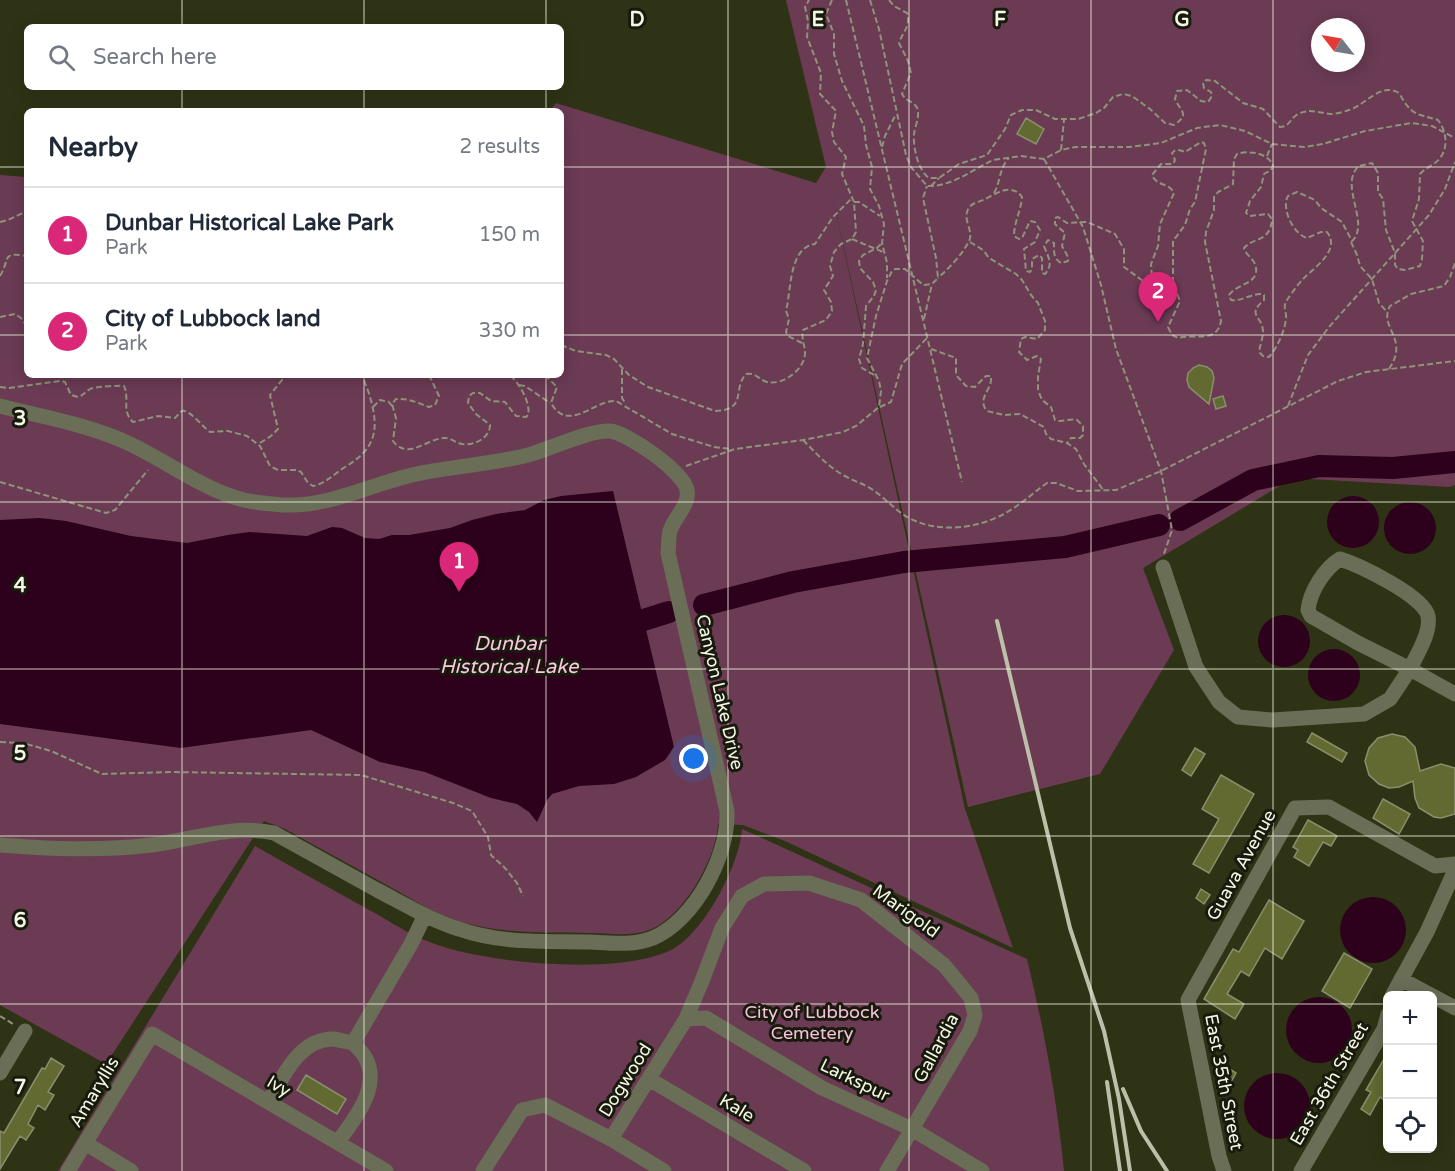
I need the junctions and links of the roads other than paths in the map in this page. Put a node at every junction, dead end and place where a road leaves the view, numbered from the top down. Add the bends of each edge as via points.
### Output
1 (0, 406) edge
2 (1163, 567) road end
3 (1410, 669) junction
4 (1455, 694) edge
5 (0, 845) edge
6 (1455, 864) edge
7 (1455, 870) edge
8 (424, 915) junction
9 (1401, 979) junction
10 (1395, 991) edge
11 (1188, 1000) joint
12 (1455, 1008) edge
13 (975, 1015) joint
14 (686, 1019) junction
15 (25, 1031) dead end
16 (1383, 1031) edge
17 (152, 1034) joint
18 (353, 1043) junction
19 (0, 1073) edge
20 (649, 1079) junction
21 (268, 1102) junction
22 (912, 1129) junction
23 (611, 1139) junction
24 (338, 1142) junction
25 (85, 1143) junction
26 (361, 1165) edge
27 (68, 1171) edge
28 (131, 1171) edge
29 (386, 1171) edge
30 (483, 1171) edge
31 (664, 1171) edge
32 (804, 1171) edge
33 (887, 1171) edge
34 (982, 1171) edge
35 (1224, 1171) edge
36 (1301, 1171) edge

1 - 8 street, Canyon Lake Drive via 129,444 244,500 286,505 337,497 412,475 528,455 610,431 626,436 671,468 686,485 686,504 670,531 668,554 727,811 722,850 701,892 671,927 653,938 629,943 511,941 461,930
2 - 3 street via 1196,667 1219,702 1238,717 1273,720 1364,714 1390,699
3 - 3 street via 1426,632 1428,617 1424,608 1417,600 1349,561 1340,559 1334,563 1313,593 1308,610 1311,616
3 - 4 street
5 - 8 street, Canyon Lake Drive via 105,849 215,832 262,831 274,833
6 - 11 street, Guava Avenue via 1435,866 1329,807 1295,808
7 - 9 street
8 - 18 street
9 - 10 street
9 - 12 street
11 - 35 street, East 35th Street
13 - 14 street, Marigold via 971,998 944,964 861,900 808,883 775,883 764,884 742,896 722,928
13 - 22 street, Gallardia via 970,1031
14 - 20 street, Dogwood
14 - 22 street, Larkspur via 706,1018 822,1088
15 - 19 street
16 - 36 street, East 36th Street
17 - 21 street, Ivy
17 - 25 street, Amaryllis
18 - 21 street via 333,1039 315,1042 299,1053
18 - 24 street via 365,1057 371,1073 365,1099
20 - 23 street, Dogwood
20 - 32 street, Kale
21 - 24 street, Ivy
22 - 33 street, Gallardia
22 - 34 street
23 - 30 street, Dogwood via 545,1105 522,1110
23 - 31 street
24 - 26 street, Ivy
25 - 27 street, Amaryllis
25 - 28 street
26 - 29 street, Ivy

